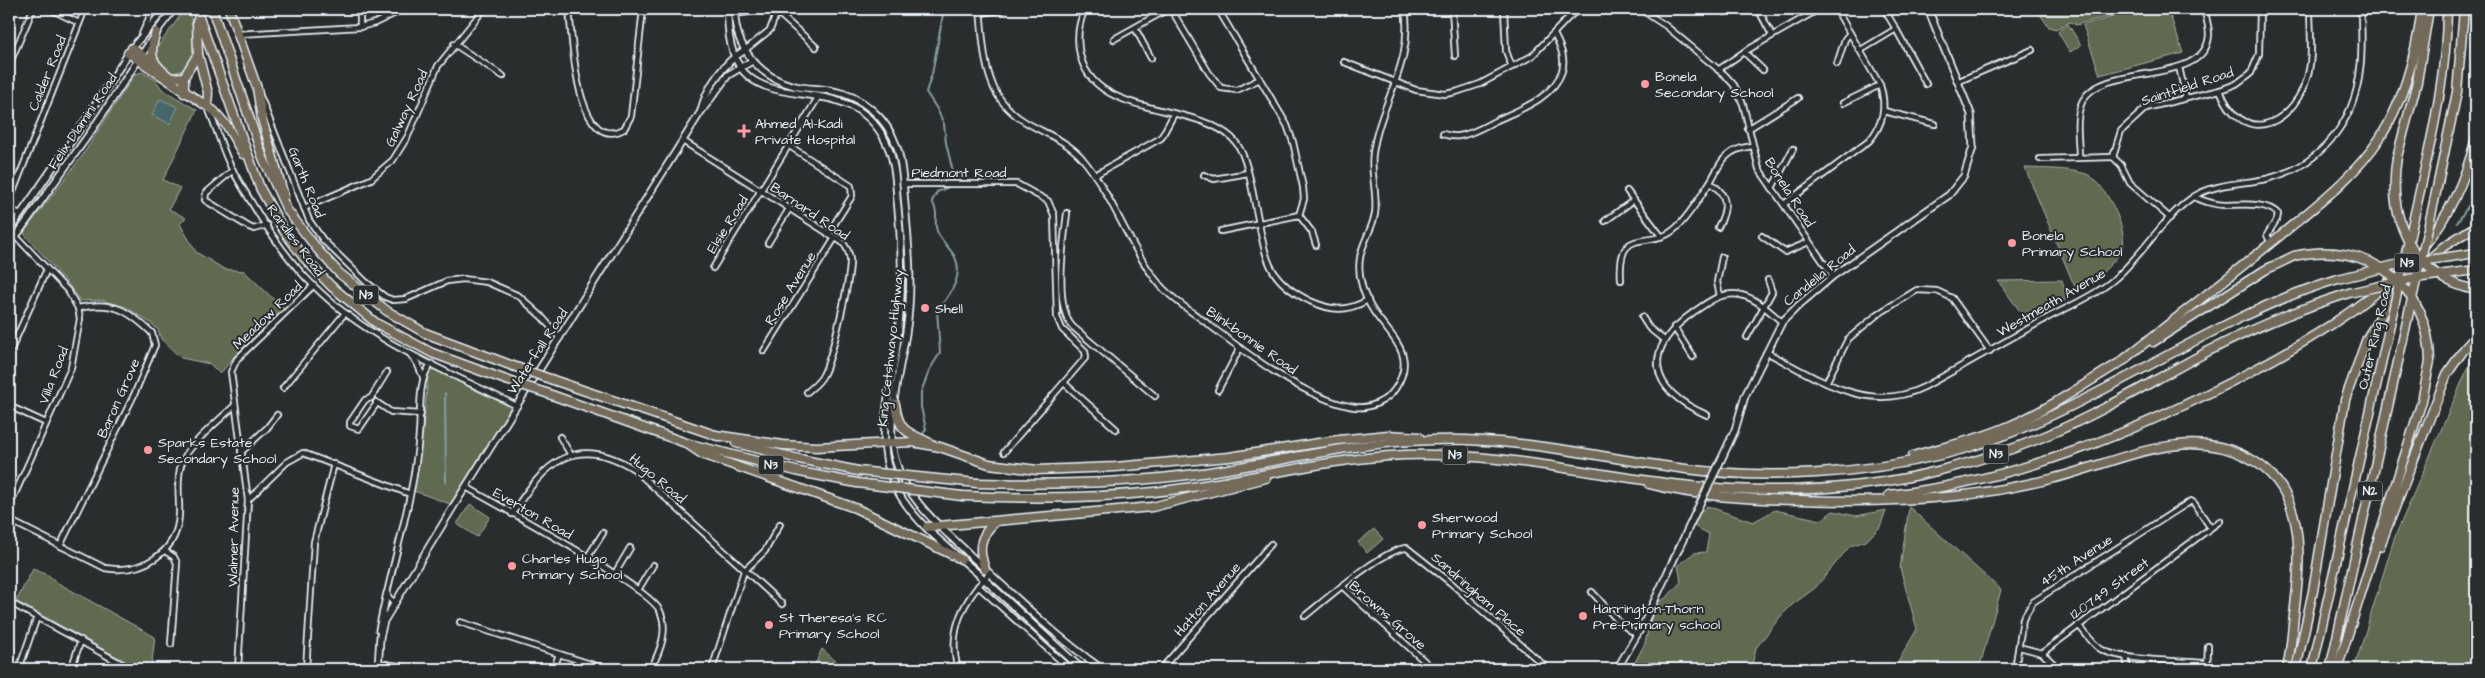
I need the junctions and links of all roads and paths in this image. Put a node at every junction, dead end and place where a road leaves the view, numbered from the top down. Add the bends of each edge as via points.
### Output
1 (33, 9) edge
2 (50, 9) edge
3 (85, 9) edge
4 (153, 9) edge
5 (165, 9) edge
6 (174, 9) edge
7 (196, 9) edge
8 (212, 9) edge
9 (229, 9) edge
10 (360, 9) edge
11 (404, 9) edge
12 (484, 9) edge
13 (569, 9) edge
14 (643, 9) edge
15 (728, 9) edge
16 (768, 9) edge
17 (1006, 9) edge
18 (1085, 9) edge
19 (1170, 9) edge
20 (1218, 9) edge
21 (1405, 9) edge
22 (1452, 9) edge
23 (1504, 9) edge
24 (1564, 9) edge
25 (1580, 9) edge
26 (1640, 9) edge
27 (1758, 9) edge
28 (1820, 9) edge
29 (1836, 9) edge
30 (1884, 9) edge
31 (1928, 9) edge
32 (2204, 9) edge
33 (2260, 9) edge
34 (2310, 9) edge
35 (2361, 9) edge
36 (2422, 9) edge
37 (2429, 9) edge
38 (2447, 9) edge
39 (2464, 9) edge
40 (735, 11) edge
41 (980, 11) edge
42 (777, 12) junction
43 (1570, 16) junction
44 (80, 23) junction
45 (360, 27) junction
46 (1135, 28) junction
47 (1896, 29) junction
48 (156, 32) junction
49 (1850, 33) junction
50 (142, 34) junction
51 (238, 34) junction
52 (1554, 34) junction
53 (1772, 35) junction
54 (1114, 40) dead end
55 (454, 44) junction
56 (816, 47) dead end
57 (130, 50) junction
58 (745, 50) junction
59 (1861, 50) junction
60 (2032, 50) dead end
61 (1744, 52) junction
62 (198, 54) junction
63 (1454, 56) dead end
64 (733, 57) junction
65 (140, 58) junction
66 (1152, 58) dead end
67 (752, 61) junction
68 (1344, 62) dead end
69 (1836, 64) dead end
70 (155, 65) junction
71 (9, 66) edge
72 (1512, 67) junction
73 (2178, 67) junction
74 (741, 68) junction
75 (1718, 70) junction
76 (1763, 70) dead end
77 (503, 76) dead end
78 (184, 77) junction
79 (1260, 80) junction
80 (1959, 80) junction
81 (1396, 84) junction
82 (1926, 84) dead end
83 (1880, 85) junction
84 (257, 88) junction
85 (2220, 90) junction
86 (184, 93) junction
87 (819, 96) junction
88 (1798, 98) dead end
89 (2186, 98) junction
90 (1843, 103) dead end
91 (207, 106) junction
92 (1884, 111) junction
93 (700, 113) junction
94 (1174, 114) junction
95 (1936, 124) dead end
96 (1748, 129) junction
97 (1443, 134) dead end
98 (2476, 138) edge
99 (682, 141) junction
100 (788, 145) junction
101 (1752, 146) junction
102 (1793, 149) dead end
103 (2113, 157) junction
104 (2080, 158) junction
105 (2040, 159) dead end
106 (250, 164) junction
107 (233, 170) junction
108 (1248, 173) junction
109 (1095, 175) junction
110 (1204, 175) dead end
111 (1710, 183) junction
112 (903, 184) junction
113 (1772, 188) junction
114 (760, 191) junction
115 (1627, 191) dead end
116 (2194, 197) junction
117 (1634, 200) junction
118 (9, 202) edge
119 (1784, 204) junction
120 (304, 208) junction
121 (789, 209) junction
122 (9, 210) edge
123 (287, 210) junction
124 (1067, 213) dead end
125 (21, 214) junction
126 (1299, 215) junction
127 (2170, 218) junction
128 (1605, 221) dead end
129 (1259, 224) junction
130 (267, 225) junction
131 (2476, 226) edge
132 (1718, 227) dead end
133 (9, 230) edge
134 (1221, 231) dead end
135 (828, 234) junction
136 (16, 236) junction
137 (1661, 236) junction
138 (1762, 236) dead end
139 (835, 238) junction
140 (768, 242) dead end
141 (1809, 242) junction
142 (2271, 243) junction
143 (1316, 245) dead end
144 (9, 246) edge
145 (2476, 253) edge
146 (1722, 257) dead end
147 (713, 268) dead end
148 (47, 269) junction
149 (2476, 270) edge
150 (1833, 276) junction
151 (1621, 280) dead end
152 (1768, 280) dead end
153 (313, 286) junction
154 (2476, 290) edge
155 (1720, 296) junction
156 (1368, 300) junction
157 (1764, 307) junction
158 (78, 308) junction
159 (345, 313) junction
160 (1642, 317) dead end
161 (1782, 322) junction
162 (1674, 327) junction
163 (2476, 336) edge
164 (560, 338) junction
165 (1747, 338) dead end
166 (1664, 340) junction
167 (1240, 348) junction
168 (764, 351) dead end
169 (1990, 351) junction
170 (408, 353) junction
171 (1768, 353) junction
172 (9, 354) edge
173 (1693, 357) dead end
174 (2122, 361) junction
175 (432, 364) junction
176 (387, 372) dead end
177 (423, 377) junction
178 (1064, 383) junction
179 (1826, 383) junction
180 (283, 388) dead end
181 (1218, 390) dead end
182 (808, 392) dead end
183 (889, 394) junction
184 (1155, 396) dead end
185 (371, 398) junction
186 (896, 400) junction
187 (377, 403) junction
188 (9, 406) edge
189 (235, 406) junction
190 (516, 406) junction
191 (421, 414) junction
192 (1707, 414) dead end
193 (277, 416) dead end
194 (46, 423) junction
195 (1116, 429) dead end
196 (715, 436) junction
197 (560, 437) dead end
198 (1435, 440) junction
199 (686, 442) junction
200 (894, 443) junction
201 (885, 444) junction
202 (940, 447) junction
203 (241, 452) junction
204 (1004, 452) dead end
205 (571, 455) junction
206 (334, 464) junction
207 (1894, 464) junction
208 (1296, 468) junction
209 (1613, 474) junction
210 (466, 487) junction
211 (410, 494) junction
212 (248, 500) junction
213 (1833, 501) junction
214 (9, 507) edge
215 (512, 514) junction
216 (9, 520) edge
217 (2220, 521) dead end
218 (994, 523) junction
219 (780, 524) dead end
220 (927, 527) junction
221 (941, 527) junction
222 (2210, 527) junction
223 (603, 533) dead end
224 (1271, 544) dead end
225 (60, 546) junction
226 (630, 548) dead end
227 (165, 551) junction
228 (588, 558) junction
229 (961, 559) junction
230 (653, 565) dead end
231 (744, 571) junction
232 (987, 571) junction
233 (614, 575) junction
234 (984, 579) junction
235 (978, 586) junction
236 (1342, 586) junction
237 (638, 590) junction
238 (1592, 592) dead end
239 (387, 593) junction
240 (2359, 596) junction
241 (9, 602) edge
242 (395, 603) junction
243 (782, 604) dead end
244 (1305, 616) dead end
245 (37, 617) junction
246 (460, 622) dead end
247 (2078, 624) junction
248 (1637, 635) junction
249 (380, 637) junction
250 (81, 640) junction
251 (171, 644) dead end
252 (2208, 646) dead end
253 (2019, 647) junction
254 (2042, 653) junction
255 (559, 654) junction
256 (2126, 656) junction
257 (2207, 663) junction
258 (378, 666) edge
259 (19, 669) edge
260 (72, 669) edge
261 (131, 669) edge
262 (238, 669) edge
263 (306, 669) edge
264 (416, 669) edge
265 (554, 669) edge
266 (606, 669) edge
267 (651, 669) edge
268 (712, 669) edge
269 (958, 669) edge
270 (1070, 669) edge
271 (1082, 669) edge
272 (1102, 669) edge
273 (1161, 669) edge
274 (1433, 669) edge
275 (1548, 669) edge
276 (1617, 669) edge
277 (2015, 669) edge
278 (2059, 669) edge
279 (2128, 669) edge
280 (2207, 669) edge
281 (2288, 669) edge
282 (2296, 669) edge
283 (2312, 669) edge
284 (2330, 669) edge
285 (2337, 669) edge

1 - 71 street
2 - 44 street
3 - 44 street, Calder Road
4 - 50 street
5 - 50 main road, Felix Dlamini Road
6 - 48 main road, Felix Dlamini Road
7 - 62 highway
7 - 106 highway, N3
8 - 123 highway, N3 via 263,158
9 - 51 highway
10 - 45 street
11 - 45 street
12 - 55 street, Galway Road
13 - 14 street via 581,101 602,130 614,132 624,129 631,116
15 - 64 main road, King Cetshwayo Highway via 728,39
16 - 40 street
16 - 42 street
17 - 41 street
18 - 94 street via 1078,42 1080,56 1093,80 1122,99
19 - 46 street
19 - 79 street via 1221,88 1237,90
20 - 79 street
21 - 81 street, Blinkbonnie Road via 1406,43
22 - 63 street
23 - 72 street via 1506,50
24 - 43 street
25 - 43 street
26 - 75 street, Bonela Road via 1666,26
27 - 53 street
28 - 53 street
29 - 49 street
30 - 47 street
31 - 80 main road, Candella Road
32 - 73 street via 2209,36 2206,45 2197,57
33 - 85 street, Saintfield Road via 2256,64 2245,78
34 - 85 street via 2308,79 2291,109 2270,124 2248,124 2237,118 2226,105
35 - 116 street, Westmeath Avenue via 2358,86 2343,125 2330,141 2298,168 2281,175 2220,186
36 - 142 highway via 2406,85 2381,138 2345,180
37 - 154 highway, bridge via 2417,82 2397,157 2395,205 2407,239 2424,263 2459,285
38 - 283 highway, Outer Ring Road / N2, bridge via 2444,72 2436,118
39 - 284 highway, Outer Ring Road / N2, bridge via 2458,92
40 - 58 main road, King Cetshwayo Highway via 737,31
41 - 109 street, Blinkbonnie Road via 988,73 999,97 1027,125 1073,150
42 - 56 street
42 - 58 street via 770,30
43 - 52 street
44 - 118 street, Calder Road
45 - 51 street
46 - 54 street
46 - 66 street
47 - 59 street
47 - 82 street
48 - 65 main road, Felix Dlamini Road
48 - 70 highway via 151,49
49 - 59 street
49 - 69 street
50 - 57 main road, Felix Dlamini Road
51 - 84 highway
52 - 72 street via 1532,56
52 - 97 street via 1562,51 1562,69 1544,95 1470,133
53 - 61 street
55 - 77 street
55 - 120 street, Galway Road via 433,74 408,136 393,160 371,179
57 - 65 highway
57 - 125 main road, Felix Dlamini Road
58 - 64 main road, Waterfall Road
58 - 67 main road, King Cetshwayo Highway
59 - 83 street
60 - 80 street
61 - 75 street
61 - 76 street
62 - 78 highway
62 - 91 highway via 208,93
64 - 74 main road, King Cetshwayo Highway
64 - 93 main road, Waterfall Road via 707,95
65 - 70 highway
65 - 86 highway
65 - 136 main road, Felix Dlamini Road
67 - 74 main road, Waterfall Road
67 - 112 main road, King Cetshwayo Highway via 779,81 840,92 862,101 882,121 896,143
68 - 81 street
70 - 78 highway via 171,78
72 - 81 street via 1480,84 1450,93 1416,90
73 - 89 street
73 - 104 street via 2102,85 2090,92 2083,99 2079,113
74 - 87 main road, King Cetshwayo Highway via 766,88
74 - 93 main road, Waterfall Road via 728,76
75 - 96 street, Bonela Road via 1734,85
78 - 86 highway
79 - 126 street via 1287,125 1293,142 1304,194
80 - 150 main road, Candella Road via 1971,114 1974,136 1971,159 1964,176 1949,195
81 - 156 street, Blinkbonnie Road via 1373,153 1374,215 1360,256 1361,280
83 - 90 street
83 - 92 street
84 - 120 street, Garth Road
84 - 123 highway via 262,119
85 - 89 street, Saintfield Road
86 - 91 highway
87 - 100 street, Elsie Road
87 - 183 main road, King Cetshwayo Highway via 845,102 868,116 893,161 904,270
88 - 96 street
89 - 103 street, Saintfield Road via 2140,112 2121,131
91 - 106 highway via 222,119
91 - 107 street, Randles Road
92 - 95 street
92 - 119 street via 1878,131 1869,141
93 - 99 main road, Waterfall Road
94 - 108 street via 1223,131 1244,156
94 - 109 street via 1161,138
96 - 101 street, Bonela Road
98 - 213 highway via 2456,195 2414,259 2356,308 2274,359 2150,421 2102,442 2025,468 1948,487
99 - 114 street, Barnard Road
99 - 164 main road, Waterfall Road
100 - 114 street, Elsie Road
100 - 135 street via 851,186 852,196
101 - 111 street via 1728,154
101 - 113 street, Bonela Road via 1759,169
102 - 113 street
103 - 104 street
103 - 127 street via 2130,183
104 - 105 street
106 - 199 highway, N3, bridge via 271,210 304,258 331,286 376,323 432,353
107 - 130 street, Randles Road
107 - 130 street via 206,193 205,200 249,227
108 - 110 street via 1214,179
108 - 129 street
109 - 167 street, Blinkbonnie Road via 1161,286
111 - 132 street via 1719,189 1726,201 1725,213
111 - 137 street via 1676,228
112 - 178 street, Piedmont Road via 1017,184 1048,201 1054,215 1057,317 1062,328 1086,355
112 - 186 main road, King Cetshwayo Highway via 911,285
113 - 119 street, Bonela Road
114 - 121 street, Barnard Road
114 - 147 street, Elsie Road
115 - 117 street
116 - 127 street, Westmeath Avenue
116 - 142 street via 2211,203 2274,210 2278,219 2267,235
117 - 128 street
117 - 137 street
119 - 141 street, Bonela Road
120 - 164 street, Garth Road via 308,220 323,240 385,297 406,299 447,281 487,282 519,296
121 - 135 street, Barnard Road
121 - 140 street
122 - 125 street
123 - 196 highway, N3, bridge via 339,273 387,311 425,332
124 - 184 street via 1062,282 1066,318
125 - 133 main road, Felix Dlamini Road
126 - 129 street
126 - 143 street via 1312,232
127 - 169 street, Westmeath Avenue via 2131,264 2110,282
129 - 134 street
129 - 156 street via 1270,268 1291,291 1332,310
130 - 153 street, Randles Road
131 - 282 highway via 2443,247 2399,287 2358,361 2345,400 2313,591
133 - 136 street
135 - 139 street, Barnard Road
136 - 144 main road, Felix Dlamini Road
136 - 148 street
137 - 151 street via 1628,246 1620,259
138 - 141 street via 1785,252
139 - 168 street, Rose Avenue
139 - 182 street, Barnard Road via 845,244 848,252 848,280 824,374
141 - 150 street, Bonela Road
142 - 174 highway
145 - 207 highway, N3, bridge via 2395,265 2338,279 2248,312 2039,422 1949,453
146 - 155 street via 1716,282
148 - 158 street
148 - 172 street
149 - 209 highway, N3, bridge via 2415,278 2349,293 2301,309 2251,330 2052,434 1941,470 1847,487 1790,491 1696,486
150 - 161 main road, Candella Road
152 - 157 street via 1772,292
153 - 159 street, Randles Road
153 - 189 street, Meadow Road via 233,366 230,379
155 - 157 street via 1743,296
155 - 162 street
156 - 167 street, Blinkbonnie Road via 1398,341 1403,360 1400,381 1394,392 1375,404 1355,407 1315,393 1281,376
157 - 161 street
157 - 165 street
158 - 194 street, Villa Road via 80,320 75,356
158 - 225 street, Baron Grove via 99,304 121,309 152,333 155,346
159 - 170 street, Randles Road
159 - 180 street
160 - 166 street via 1649,328
161 - 171 main road, Candella Road
162 - 166 street
162 - 173 street
163 - 240 highway via 2447,374
164 - 190 main road, Waterfall Road
166 - 192 street via 1659,356 1662,380 1677,398
167 - 181 street
169 - 179 street, Westmeath Avenue via 1908,394 1872,398 1842,391
169 - 179 street via 1952,298 1936,291 1918,290 1884,310 1848,339
170 - 175 street, Randles Road
170 - 177 street, Randles Road
171 - 179 street, Westmeath Avenue
171 - 248 main road, Candella Road, bridge via 1745,396 1735,430
174 - 207 highway via 2069,395 2002,430 1914,455
174 - 240 highway, bridge via 2265,270 2294,256 2336,252 2362,258 2385,270 2404,287 2418,308 2427,333 2430,361 2422,401
175 - 177 street
175 - 190 street, Randles Road
176 - 185 street
177 - 191 street
178 - 195 street
178 - 204 street, Piedmont Road
183 - 186 main road
183 - 201 main road, King Cetshwayo Highway
185 - 187 street
185 - 187 street via 365,400 350,422 352,428 359,429
186 - 200 main road, King Cetshwayo Highway
186 - 202 highway via 897,420 905,430
187 - 191 street via 391,412
188 - 194 street
189 - 203 street, Walmer Avenue
189 - 227 street via 184,456 179,475 178,524
190 - 210 main road, Waterfall Road
191 - 211 street
193 - 203 street via 261,436
194 - 214 street, Villa Road
196 - 198 highway, N3, bridge via 858,471 977,483 1036,485 1134,481 1205,473 1349,446
196 - 201 highway via 808,447
197 - 205 street
198 - 202 highway via 1388,435 1229,457 1037,470 989,464
198 - 207 highway, N3 via 1525,444 1732,473 1822,472
199 - 208 highway, N3, bridge via 800,472 857,483 962,496 1049,498 1143,493
199 - 229 highway via 702,454 855,508
200 - 201 highway
200 - 202 highway via 912,442
200 - 221 main road, King Cetshwayo Highway via 895,458 904,483
201 - 220 main road, King Cetshwayo Highway via 892,480 905,504
203 - 212 street, Walmer Avenue
205 - 215 street, Hugo Road via 540,475
205 - 231 street, Hugo Road via 584,452 606,454 634,469
206 - 211 street
206 - 212 street via 298,454
206 - 263 street via 314,542
208 - 209 highway, N3 via 1364,458 1452,455 1506,458
208 - 218 highway via 1234,488 1152,508
209 - 213 highway via 1676,491 1711,496
210 - 215 street, Everton Road
210 - 242 main road, Waterfall Road
211 - 239 street
212 - 262 street, Walmer Avenue
213 - 281 highway via 1989,491 2052,479 2180,444 2213,445 2235,452 2268,471 2278,483 2298,530 2298,582
215 - 228 street, Everton Road
216 - 225 street
217 - 222 street, 120749 Street
218 - 221 highway
218 - 232 highway via 985,531 980,545
219 - 231 street via 765,551
220 - 221 highway
220 - 229 main road, King Cetshwayo Highway
221 - 232 main road, King Cetshwayo Highway
222 - 247 street, 120749 Street
222 - 253 street, 45th Avenue via 2192,501 2033,602 2024,615
223 - 228 street
224 - 273 street, Hatton Avenue
225 - 227 street via 97,565 119,570 145,566
226 - 233 street
227 - 251 street via 177,563
228 - 233 street, Everton Road
229 - 234 main road, King Cetshwayo Highway
230 - 237 street
231 - 243 street, Hugo Road
231 - 268 street
232 - 234 street
232 - 272 main road, King Cetshwayo Highway
233 - 237 street, Everton Road
234 - 235 street
234 - 271 main road, King Cetshwayo Highway
235 - 269 street via 967,599 957,621 954,642
235 - 270 street
236 - 244 street, Browns Grove
236 - 274 street, Browns Grove
236 - 275 street, Sandringham Place via 1392,551 1406,548 1452,583
237 - 267 street, Everton Road via 657,605 663,621 661,647
238 - 248 street via 1620,623
239 - 242 street
239 - 249 main road via 380,620
240 - 285 highway
241 - 245 street
242 - 249 main road via 384,621
245 - 250 street
245 - 259 street
246 - 255 street
247 - 254 street, 120749 Street
247 - 256 street via 2098,647
248 - 276 main road, Candella Road
249 - 258 main road
250 - 260 street
250 - 261 street
252 - 257 street
253 - 254 street
253 - 277 street, 45th Avenue
254 - 278 street
255 - 265 street
255 - 266 street
256 - 257 street
256 - 279 street
257 - 280 street
258 - 264 street

